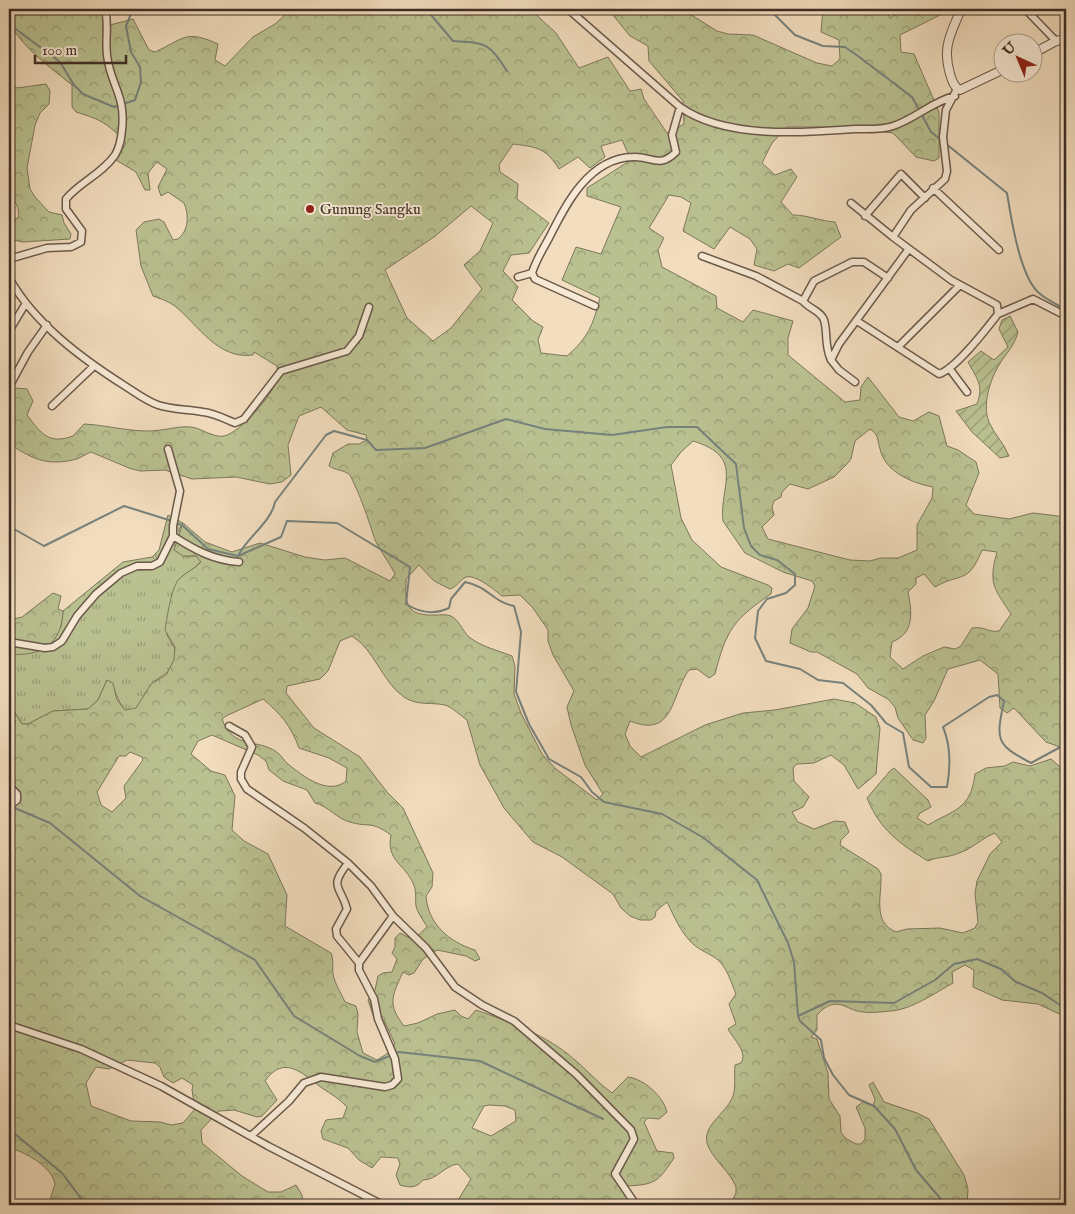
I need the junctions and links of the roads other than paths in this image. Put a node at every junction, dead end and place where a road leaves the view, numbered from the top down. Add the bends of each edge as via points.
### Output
1 (105, 9) edge
2 (568, 9) edge
3 (961, 9) edge
4 (1029, 13) dead end
5 (1066, 39) edge
6 (1056, 41) junction
7 (1042, 49) edge
8 (992, 75) edge
9 (956, 92) junction
10 (680, 107) junction
11 (933, 188) junction
12 (925, 198) junction
13 (851, 203) dead end
14 (866, 216) junction
15 (893, 237) junction
16 (908, 250) junction
17 (999, 250) dead end
18 (702, 256) dead end
19 (9, 259) edge
20 (532, 272) junction
21 (518, 277) dead end
22 (9, 278) edge
23 (888, 278) junction
24 (959, 286) junction
25 (803, 301) junction
26 (26, 303) junction
27 (595, 306) dead end
28 (369, 307) dead end
29 (998, 314) junction
30 (1066, 316) edge
31 (856, 321) junction
32 (47, 325) junction
33 (9, 332) edge
34 (898, 347) junction
35 (831, 360) junction
36 (94, 366) junction
37 (949, 368) junction
38 (855, 382) dead end
39 (9, 387) edge
40 (967, 392) dead end
41 (52, 406) dead end
42 (168, 449) dead end
43 (174, 536) junction
44 (239, 562) dead end
45 (9, 642) edge
46 (9, 716) edge
47 (229, 726) dead end
48 (9, 739) edge
49 (9, 786) edge
50 (11, 805) edge
51 (348, 864) junction
52 (393, 916) junction
53 (359, 963) junction
54 (9, 1025) edge
55 (251, 1136) junction
56 (383, 1205) edge
57 (636, 1205) edge

1 - 19 street via 108,31 106,54 124,112 120,143 103,169 66,199 66,209 82,231 81,242 71,247 47,248
2 - 10 street
3 - 9 street via 946,48
4 - 6 street
5 - 6 street
6 - 7 street
8 - 9 street
9 - 10 street via 892,127 786,132 714,123 692,116
9 - 11 street via 946,110 943,137 946,179
10 - 20 street via 672,135 676,152 658,162 634,156 619,159 588,178 569,199
11 - 12 street
11 - 17 street
12 - 14 street via 901,174
12 - 15 street via 911,210
13 - 14 street
14 - 15 street
15 - 16 street
16 - 23 street
16 - 24 street
18 - 25 street via 756,276
20 - 21 street
20 - 27 street via 535,279
22 - 26 street
23 - 25 street via 864,262 852,262 814,281
23 - 31 street
24 - 29 street via 997,305
24 - 34 street
25 - 35 street via 823,318 826,349
26 - 32 street
26 - 33 street
28 - 36 street via 359,336 347,351 281,371 239,423 204,412 156,404
29 - 30 street via 1033,299
29 - 37 street
31 - 34 street
31 - 35 street
32 - 36 street
32 - 39 street
34 - 37 street via 934,372 945,372
35 - 38 street
36 - 41 street
37 - 40 street
42 - 43 street via 180,491
43 - 44 street via 207,556
43 - 45 street via 160,562 128,569 96,594 58,644 45,648
46 - 48 street
47 - 51 street via 245,735 252,747 241,772 247,789 304,828
49 - 50 street via 17,794 17,800
51 - 52 street via 371,886
51 - 53 street via 340,873 337,886 347,909 336,929 337,936
52 - 53 street
52 - 57 street via 426,948 454,987 514,1021 576,1074 631,1130 634,1139 615,1174
53 - 55 street via 395,1059 398,1079 385,1087 321,1077 304,1083
54 - 55 street via 81,1049 204,1109
55 - 56 street

